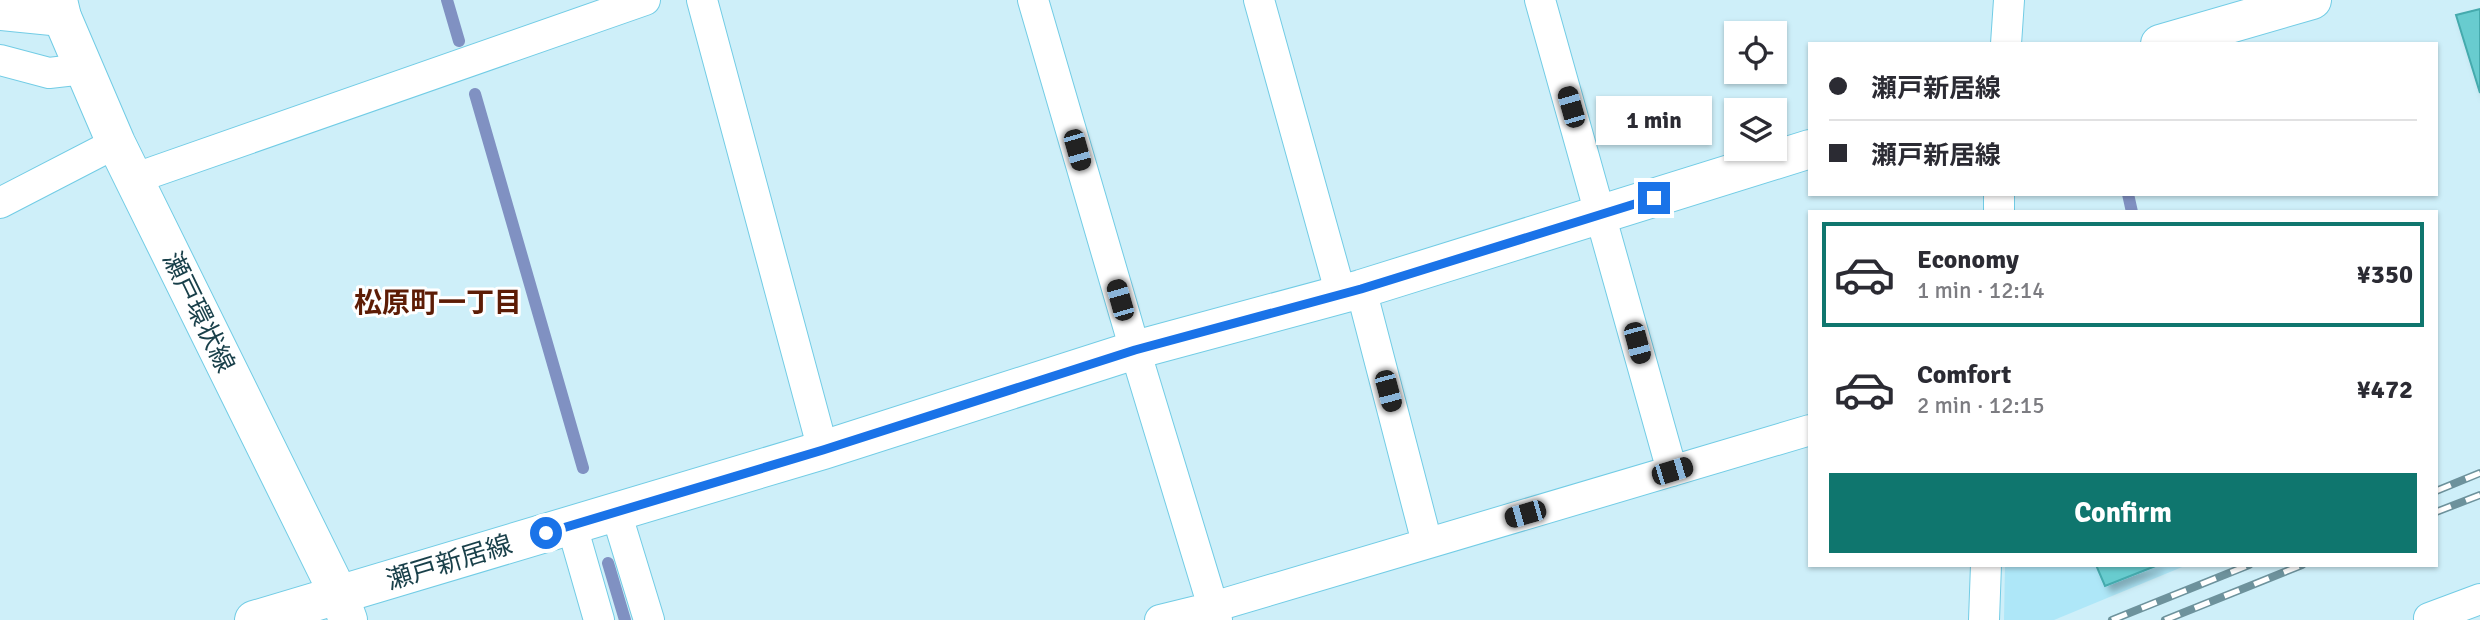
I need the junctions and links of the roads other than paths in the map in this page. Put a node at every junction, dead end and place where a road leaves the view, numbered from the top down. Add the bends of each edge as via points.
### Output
1 (645, 0) edge
2 (702, 0) edge
3 (1033, 0) edge
4 (1259, 0) edge
5 (1540, 0) edge
6 (2009, 0) edge
7 (2312, 0) edge
8 (60, 9) edge
9 (0, 11) edge
10 (2007, 42) edge
11 (2167, 42) edge
12 (0, 60) edge
13 (84, 69) junction
14 (116, 143) junction
15 (1808, 150) edge
16 (134, 179) junction
17 (0, 204) edge
18 (1601, 214) junction
19 (1351, 292) junction
20 (1135, 350) junction
21 (1808, 431) edge
22 (823, 450) junction
23 (1672, 471) junction
24 (616, 512) junction
25 (572, 526) junction
26 (1427, 543) junction
27 (1986, 567) edge
28 (2480, 599) edge
29 (344, 608) edge
30 (1215, 613) edge
31 (2429, 618) dead end
32 (254, 620) edge
33 (599, 620) edge
34 (649, 620) edge
35 (1160, 620) edge
36 (1984, 620) edge

1 - 16 street
2 - 22 street
3 - 20 street
4 - 19 street
5 - 18 street
6 - 10 street
7 - 11 street
8 - 9 street
8 - 13 street, 瀬戸環状線
12 - 13 street via 49,73
13 - 14 street, 瀬戸環状線
14 - 16 street, 瀬戸環状線
14 - 17 street
15 - 18 street, 瀬戸新居線
16 - 29 street, 瀬戸環状線
18 - 19 street, 瀬戸新居線
18 - 23 street
19 - 20 street, 瀬戸新居線
19 - 26 street
20 - 22 street, 瀬戸新居線
20 - 30 street
21 - 23 street
22 - 24 street, 瀬戸新居線
23 - 26 street
24 - 25 street, 瀬戸新居線
24 - 34 street
25 - 29 street, 瀬戸新居線
25 - 33 street
26 - 30 street
27 - 36 street
28 - 31 street
29 - 32 street, 瀬戸新居線
30 - 35 street

